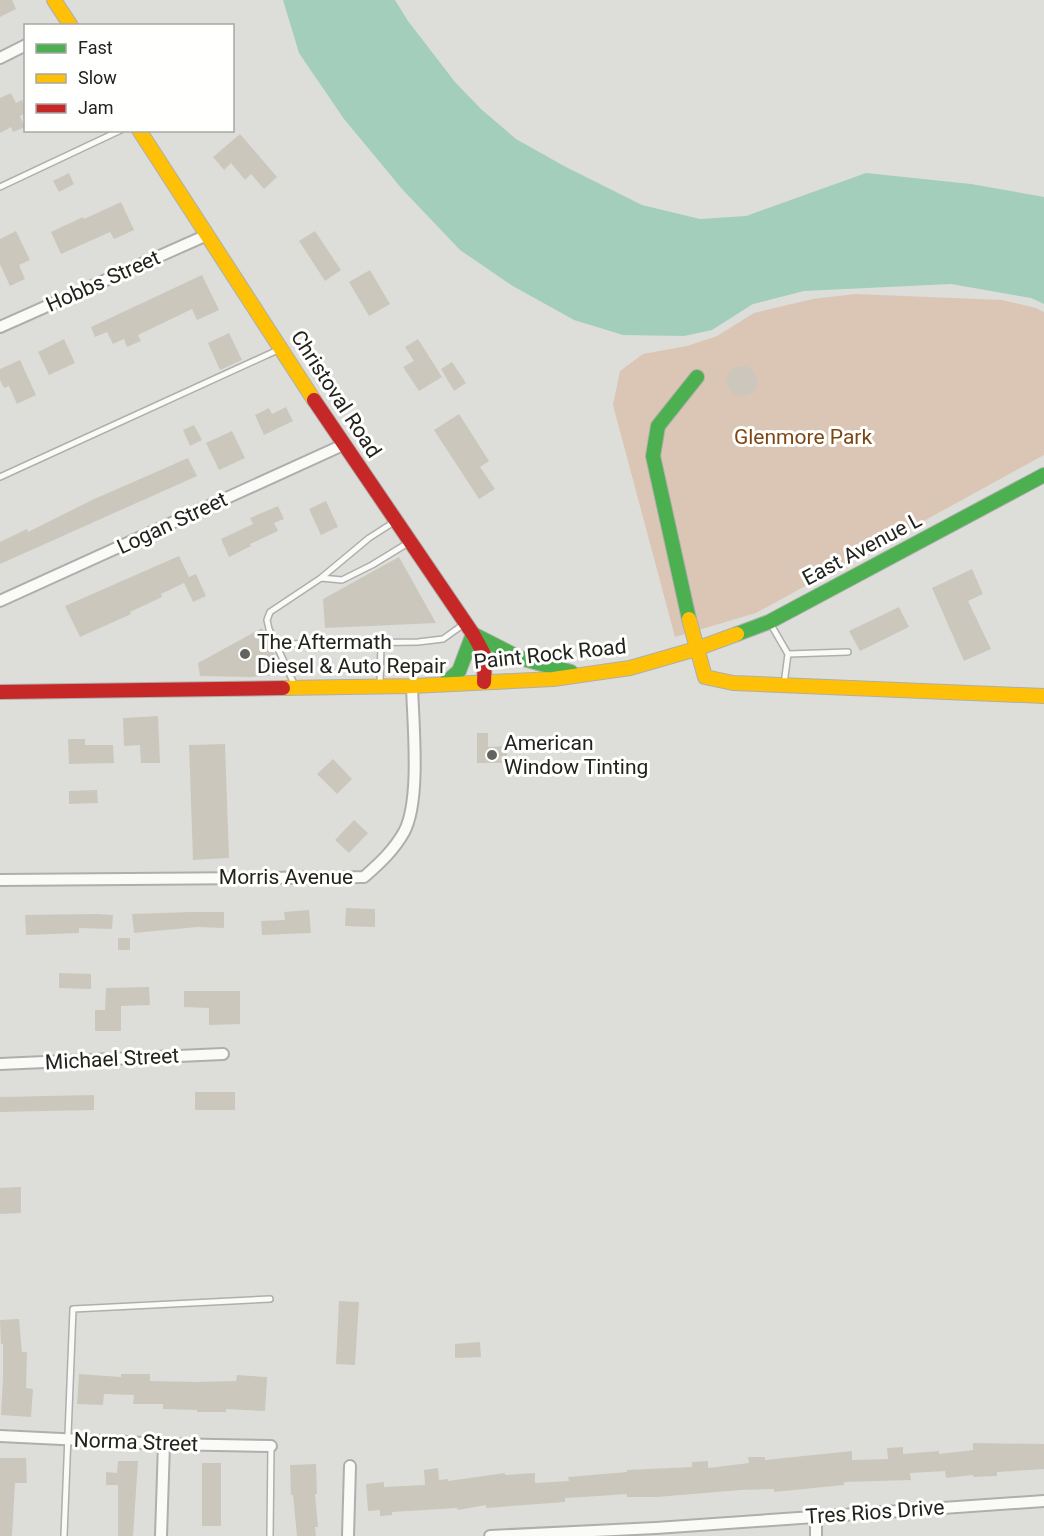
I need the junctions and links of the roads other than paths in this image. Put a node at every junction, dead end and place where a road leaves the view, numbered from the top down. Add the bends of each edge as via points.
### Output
1 (54, 0) edge
2 (67, 24) edge
3 (24, 46) edge
4 (0, 58) edge
5 (117, 132) edge
6 (140, 132) edge
7 (0, 187) edge
8 (207, 235) junction
9 (0, 327) edge
10 (281, 349) junction
11 (697, 376) dead end
12 (343, 445) junction
13 (1044, 475) edge
14 (0, 477) edge
15 (395, 521) junction
16 (410, 542) junction
17 (321, 578) junction
18 (0, 601) edge
19 (770, 622) junction
20 (469, 628) junction
21 (381, 642) junction
22 (276, 644) junction
23 (696, 649) junction
24 (848, 652) dead end
25 (788, 654) junction
26 (582, 675) junction
27 (484, 682) junction
28 (444, 684) junction
29 (380, 686) junction
30 (412, 686) junction
31 (784, 686) junction
32 (296, 688) junction
33 (0, 692) edge
34 (1044, 696) edge
35 (0, 880) edge
36 (223, 1054) dead end
37 (0, 1064) edge
38 (270, 1299) dead end
39 (0, 1436) edge
40 (67, 1439) junction
41 (164, 1444) junction
42 (272, 1446) joint
43 (350, 1466) dead end
44 (1044, 1501) edge
45 (816, 1516) junction
46 (656, 1532) edge
47 (64, 1536) edge
48 (161, 1536) edge
49 (270, 1536) edge
50 (348, 1536) edge
51 (490, 1536) edge
52 (502, 1536) edge
53 (816, 1536) edge

1 - 2 street
3 - 4 street
5 - 7 lane
6 - 8 street, Christoval Road
8 - 9 street, Hobbs Street
8 - 10 street, Christoval Road
10 - 12 street, Christoval Road
10 - 14 lane
11 - 23 street via 658,426 653,456
12 - 15 street, Christoval Road
12 - 18 street, Logan Street
13 - 19 street, East Avenue L
15 - 16 street, Christoval Road
15 - 17 lane
16 - 17 lane via 342,580
16 - 20 street, Christoval Road
17 - 22 lane via 270,612 267,620
19 - 23 street, East Avenue L
19 - 25 lane
20 - 21 lane via 443,639
20 - 26 street via 513,656
20 - 27 street, Christoval Road via 485,656
20 - 28 street via 459,671
21 - 22 lane
21 - 29 lane
22 - 32 lane
23 - 26 street, Paint Rock Road via 630,668
23 - 31 street via 705,677
24 - 25 lane
25 - 31 lane
26 - 27 street, Paint Rock Road
27 - 28 street, Paint Rock Road
28 - 30 street, Paint Rock Road
29 - 30 street, Paint Rock Road
29 - 32 street, Paint Rock Road
30 - 35 street, Morris Avenue via 414,792 405,830 385,858 364,877
31 - 34 street
32 - 33 street, Paint Rock Road
36 - 37 street, Michael Street
38 - 40 lane via 73,1309
39 - 40 street, Norma Street
40 - 41 street, Norma Street
40 - 47 lane
41 - 42 street, Norma Street
41 - 48 street
42 - 49 lane
43 - 50 street
44 - 45 street, Tres Rios Drive
45 - 46 street, Tres Rios Drive
45 - 53 street
46 - 52 street, Tres Rios Drive
51 - 52 street, Tres Rios Drive

